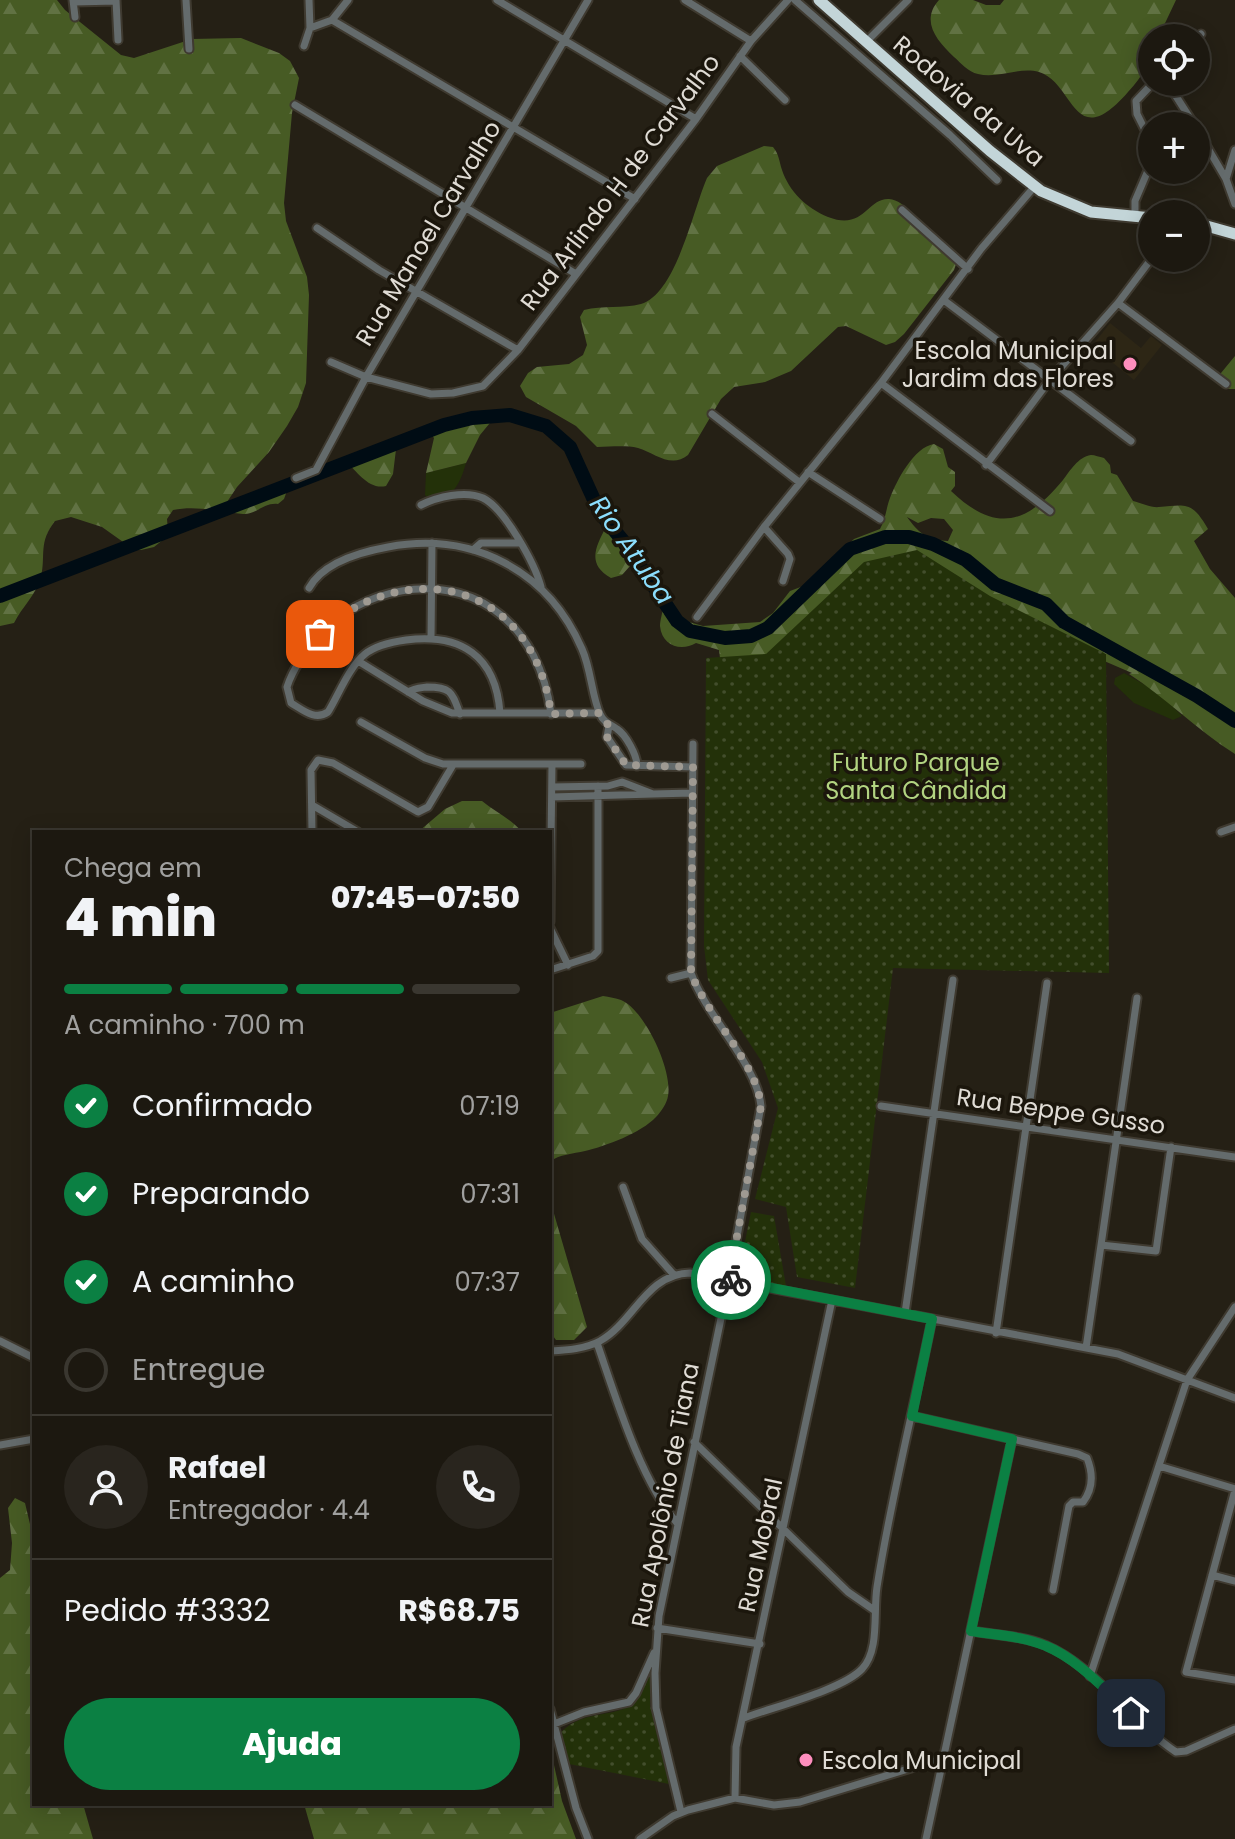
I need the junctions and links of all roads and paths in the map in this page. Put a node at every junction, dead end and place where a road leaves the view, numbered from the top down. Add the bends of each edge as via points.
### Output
1 (116, 0) edge
2 (186, 0) edge
3 (309, 0) edge
4 (348, 0) edge
5 (497, 0) edge
6 (588, 0) edge
7 (685, 0) edge
8 (788, 0) edge
9 (795, 0) edge
10 (908, 0) edge
11 (74, 1) edge
12 (826, 2) edge
13 (75, 17) dead end
14 (332, 20) junction
15 (310, 28) junction
16 (118, 40) dead end
17 (564, 40) junction
18 (751, 41) junction
19 (866, 42) junction
20 (304, 46) dead end
21 (189, 49) dead end
22 (740, 56) junction
23 (1141, 96) edge
24 (785, 100) dead end
25 (295, 105) dead end
26 (1138, 116) edge
27 (696, 119) junction
28 (515, 128) junction
29 (1235, 150) edge
30 (1210, 152) edge
31 (1226, 179) junction
32 (997, 180) dead end
33 (1142, 184) edge
34 (1035, 186) junction
35 (1233, 190) edge
36 (635, 199) junction
37 (1235, 204) edge
38 (467, 208) junction
39 (902, 210) dead end
40 (1135, 216) junction
41 (1138, 216) edge
42 (1210, 227) edge
43 (317, 228) dead end
44 (1235, 234) edge
45 (968, 269) junction
46 (1141, 272) edge
47 (576, 274) junction
48 (417, 290) junction
49 (945, 301) junction
50 (1118, 303) junction
51 (518, 350) junction
52 (331, 362) dead end
53 (366, 377) junction
54 (1049, 381) junction
55 (881, 383) junction
56 (1226, 384) dead end
57 (712, 414) dead end
58 (1131, 441) dead end
59 (986, 465) junction
60 (808, 472) junction
61 (296, 478) dead end
62 (799, 482) junction
63 (421, 505) dead end
64 (1050, 511) dead end
65 (880, 519) dead end
66 (764, 527) junction
67 (432, 543) junction
68 (520, 543) junction
69 (473, 550) junction
70 (783, 581) dead end
71 (309, 588) dead end
72 (542, 589) junction
73 (430, 590) junction
74 (697, 617) dead end
75 (431, 639) junction
76 (358, 661) junction
77 (408, 692) junction
78 (500, 713) junction
79 (599, 713) junction
80 (460, 714) junction
81 (551, 714) junction
82 (361, 722) dead end
83 (609, 726) junction
84 (693, 744) dead end
85 (552, 764) junction
86 (581, 764) dead end
87 (453, 765) junction
88 (637, 766) junction
89 (693, 767) junction
90 (628, 782) junction
91 (598, 786) junction
92 (552, 787) junction
93 (692, 793) junction
94 (653, 794) junction
95 (598, 796) junction
96 (626, 796) junction
97 (552, 797) junction
98 (312, 805) junction
99 (1235, 827) edge
100 (312, 830) edge
101 (355, 830) edge
102 (551, 830) edge
103 (1221, 832) dead end
104 (552, 929) edge
105 (568, 965) junction
106 (552, 969) edge
107 (691, 973) junction
108 (671, 978) dead end
109 (953, 980) dead end
110 (1047, 983) dead end
111 (1137, 998) dead end
112 (881, 1106) dead end
113 (934, 1113) junction
114 (1026, 1126) junction
115 (1116, 1139) junction
116 (1171, 1147) junction
117 (1235, 1157) edge
118 (623, 1187) dead end
119 (1101, 1245) junction
120 (674, 1275) junction
121 (729, 1280) junction
122 (832, 1300) junction
123 (1235, 1307) edge
124 (905, 1313) junction
125 (932, 1319) junction
126 (996, 1333) junction
127 (0, 1341) edge
128 (597, 1343) junction
129 (1086, 1348) junction
130 (552, 1351) edge
131 (32, 1357) edge
132 (1187, 1380) junction
133 (1235, 1398) edge
134 (912, 1416) junction
135 (32, 1439) edge
136 (1012, 1439) junction
137 (694, 1442) junction
138 (0, 1445) edge
139 (1159, 1466) junction
140 (1235, 1489) edge
141 (677, 1523) junction
142 (784, 1530) junction
143 (1212, 1575) junction
144 (1235, 1581) edge
145 (1053, 1590) dead end
146 (874, 1610) junction
147 (657, 1628) junction
148 (971, 1631) junction
149 (760, 1644) junction
150 (655, 1651) junction
151 (1090, 1676) junction
152 (1235, 1680) edge
153 (552, 1716) edge
154 (744, 1718) junction
155 (554, 1724) junction
156 (1235, 1729) edge
157 (944, 1758) junction
158 (735, 1798) junction
159 (681, 1812) junction
160 (927, 1837) edge
161 (588, 1839) edge
162 (640, 1839) edge

1 - 11 street
1 - 16 street
2 - 21 street
3 - 15 street
4 - 14 street
5 - 17 street
6 - 17 street, Rua Manoel Carvalho
7 - 18 street
8 - 18 street, Rua Arlindo H de Carvalho
9 - 32 street
10 - 19 street
11 - 13 street
12 - 19 highway, Rodovia da Uva
14 - 15 street
14 - 28 street
15 - 20 street
17 - 27 street
17 - 28 street, Rua Manoel Carvalho
18 - 22 street, Rua Arlindo H de Carvalho
19 - 34 highway, Rodovia da Uva
22 - 24 street
22 - 27 street, Rua Arlindo H de Carvalho
23 - 26 street via 1136,101
25 - 38 street
27 - 36 street, Rua Arlindo H de Carvalho
28 - 36 street
28 - 38 street, Rua Manoel Carvalho
29 - 31 street
30 - 31 street
31 - 35 street
33 - 40 street
34 - 40 highway, Rodovia da Uva via 1091,212
34 - 45 street
35 - 37 street
36 - 47 street, Rua Arlindo H de Carvalho
38 - 47 street
38 - 48 street, Rua Manoel Carvalho
39 - 45 street
40 - 41 highway, Rodovia da Uva
42 - 44 highway
43 - 48 street
45 - 49 street
46 - 50 street
47 - 51 street, Rua Arlindo H de Carvalho
48 - 51 street
48 - 53 street, Rua Manoel Carvalho
49 - 54 street
49 - 55 street
50 - 54 street
50 - 56 street
51 - 53 street, Rua Arlindo H de Carvalho via 483,386 453,393 431,394
52 - 53 street
53 - 61 street, Rua Manoel Carvalho via 316,470
54 - 58 street
54 - 59 street
55 - 59 street
55 - 60 street
57 - 62 street
59 - 64 street
60 - 62 street
60 - 65 street
62 - 66 street
63 - 68 street via 436,497 479,497 495,507
66 - 70 street via 790,559
66 - 74 street
67 - 69 street
67 - 71 street via 359,555 321,573
67 - 73 street
68 - 69 street via 481,543
68 - 72 street
69 - 72 street via 516,568
72 - 79 street via 578,640
73 - 75 street
73 - 76 street via 380,596 336,619 293,674 287,692 291,703 312,715 326,714
73 - 81 street via 479,601 509,622 537,661
75 - 76 street via 382,645
75 - 78 street via 456,643 481,660 494,680
76 - 77 street
77 - 80 street via 438,710
77 - 80 street via 444,688
78 - 80 street
78 - 81 street
79 - 81 street
79 - 83 street
82 - 87 street via 425,758
83 - 88 street via 618,729 637,757
83 - 88 street via 607,737 626,765
84 - 89 street
85 - 86 street
85 - 87 street
85 - 92 street
87 - 98 street via 428,807 418,812 333,763 318,760 311,770
88 - 89 street
89 - 93 street
90 - 91 street
90 - 94 street
90 - 96 street
91 - 92 street
91 - 95 street
92 - 97 street
93 - 94 street
93 - 107 street
94 - 96 street
95 - 96 street
95 - 97 street
95 - 105 street via 598,951
97 - 102 street
98 - 100 street
98 - 101 street
99 - 103 street
104 - 105 street
105 - 106 street
107 - 108 street
107 - 121 street, Rua Apolônio de Tiana via 760,1097
109 - 113 street
110 - 114 street
111 - 115 street
112 - 113 street, Rua Beppe Gusso
113 - 114 street, Rua Beppe Gusso
113 - 124 street
114 - 115 street, Rua Beppe Gusso
114 - 126 street
115 - 116 street, Rua Beppe Gusso
115 - 119 street
116 - 117 street, Rua Beppe Gusso
116 - 119 street via 1156,1251
118 - 120 street via 642,1239
119 - 129 street
120 - 121 street
120 - 128 street via 647,1293
121 - 122 street
121 - 137 street, Rua Apolônio de Tiana
122 - 124 street
122 - 142 street, Rua Mobral
123 - 132 street
124 - 125 street
125 - 126 street
125 - 134 street
126 - 129 street
127 - 131 street
128 - 130 street
128 - 141 street via 641,1458
129 - 132 street via 1134,1359
132 - 133 street
132 - 139 street
134 - 136 street
134 - 146 street
135 - 138 street
136 - 145 street via 1084,1455 1090,1465 1086,1499 1069,1506
136 - 148 street
137 - 141 street, Rua Apolônio de Tiana
137 - 142 street
139 - 140 street
139 - 151 street
140 - 143 street
141 - 147 street, Rua Apolônio de Tiana
142 - 146 street
142 - 149 street, Rua Mobral
143 - 144 street
143 - 152 street via 1186,1672
146 - 154 street via 871,1655 856,1674
147 - 149 street
147 - 150 street, Rua Apolônio de Tiana
148 - 151 street via 1045,1645
148 - 157 street
149 - 154 street, Rua Mobral
150 - 155 street via 629,1702
150 - 159 street, Rua Apolônio de Tiana via 656,1708
151 - 156 street via 1171,1750 1180,1753
153 - 155 street
154 - 158 street, Rua Mobral via 736,1747
155 - 161 street
157 - 158 street via 788,1804
157 - 160 street
158 - 159 street
159 - 162 street

